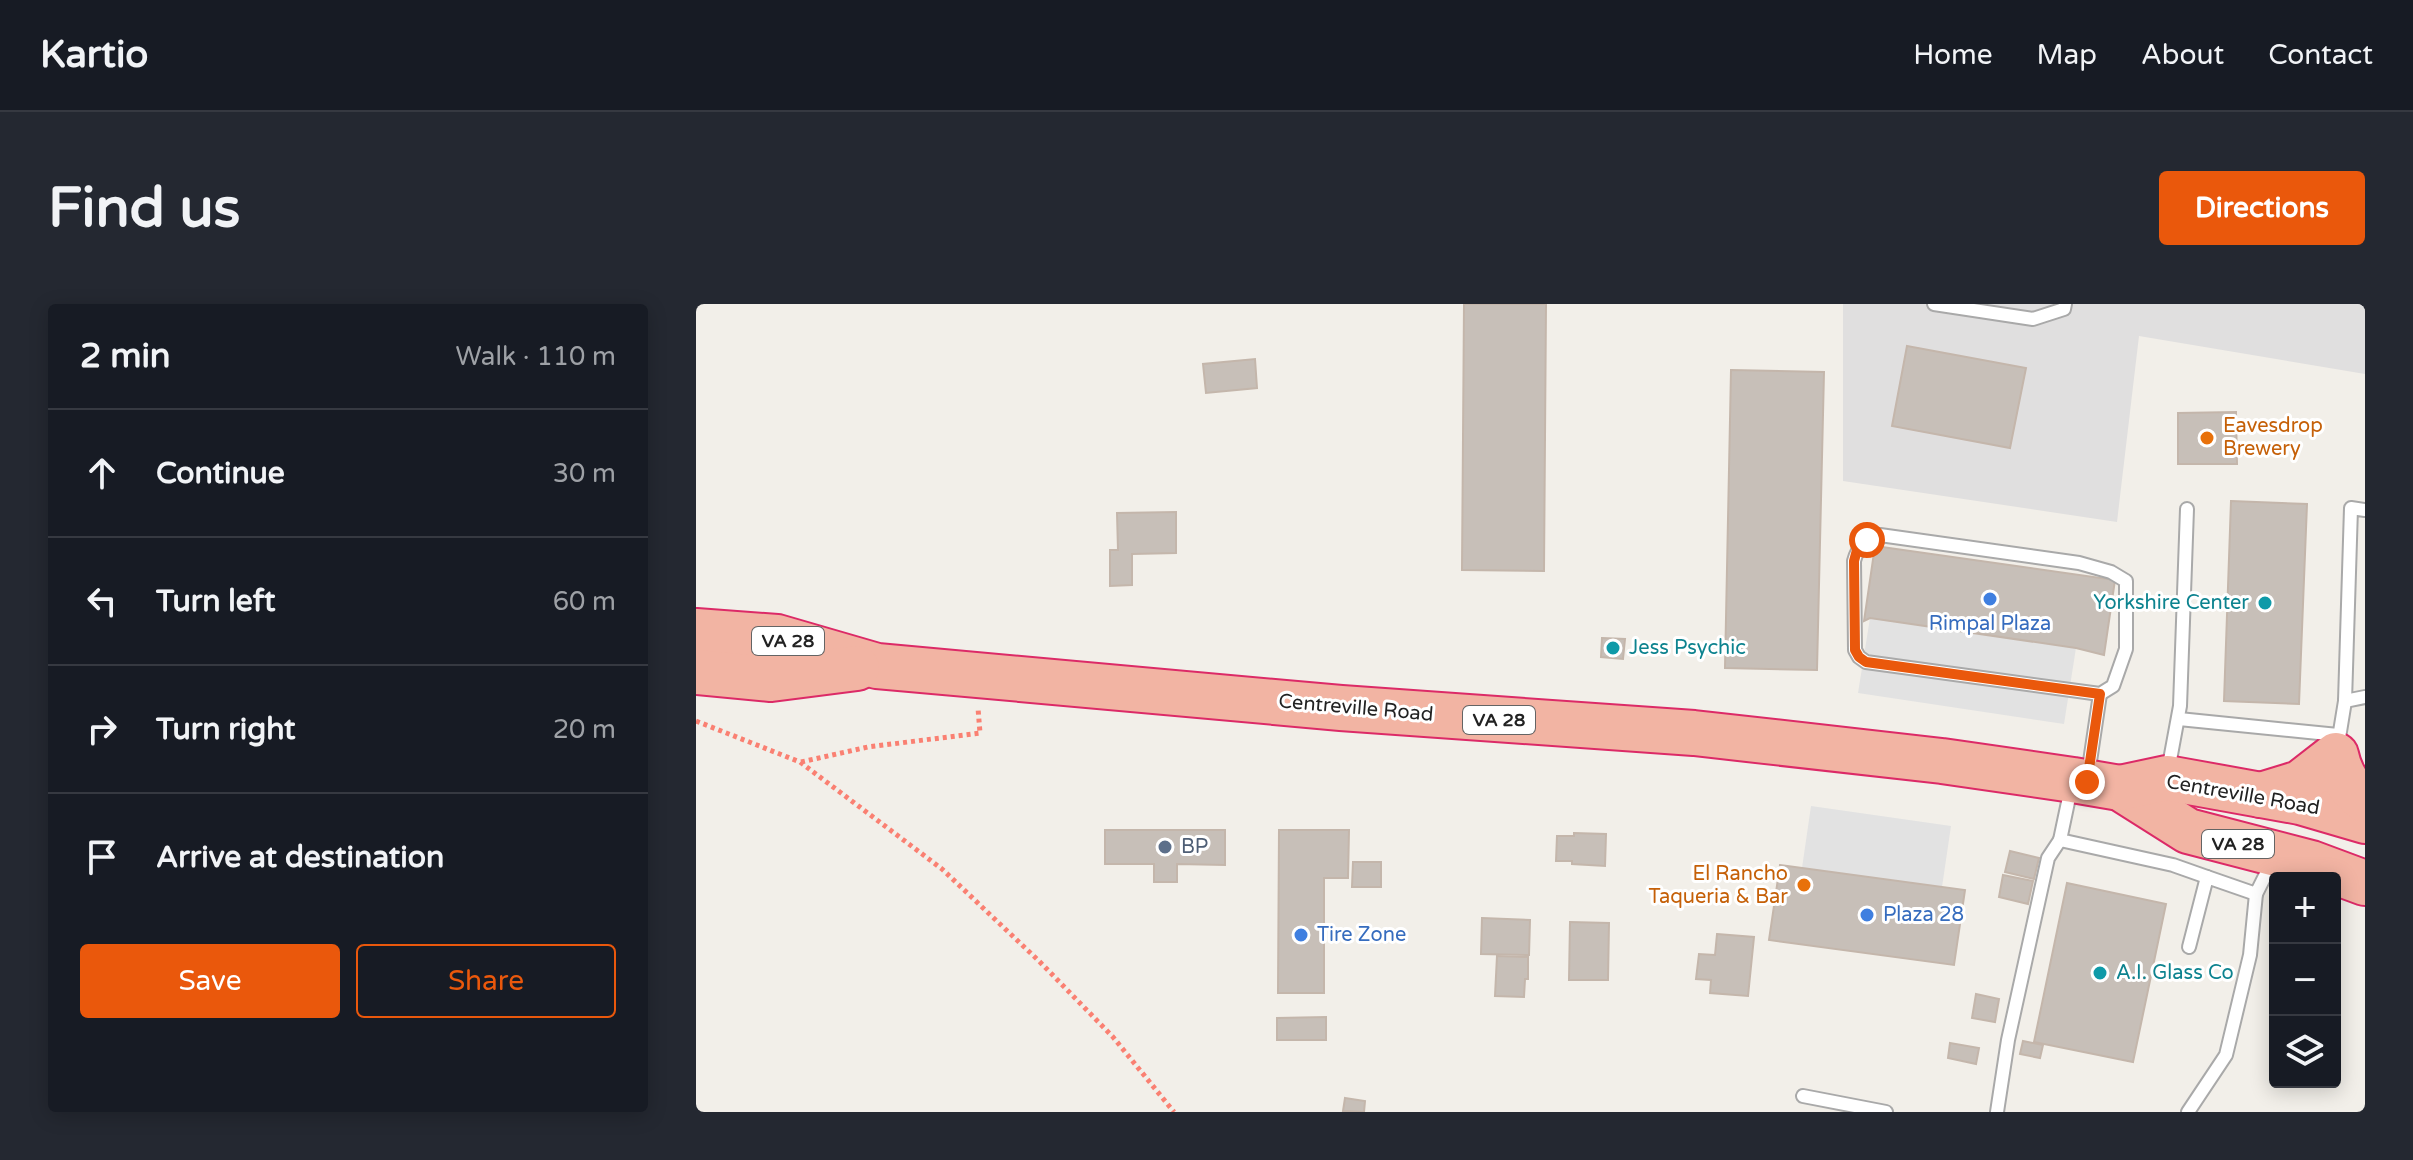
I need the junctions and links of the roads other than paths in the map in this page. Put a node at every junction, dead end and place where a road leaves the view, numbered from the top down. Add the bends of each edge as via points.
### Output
1 (1934, 304) edge
2 (2065, 304) edge
3 (2187, 509) dead end
4 (2365, 510) edge
5 (696, 631) edge
6 (877, 666) junction
7 (696, 672) edge
8 (2100, 694) junction
9 (2365, 697) edge
10 (2345, 701) junction
11 (2179, 719) junction
12 (2337, 745) junction
13 (2167, 778) junction
14 (2093, 783) junction
15 (2261, 795) junction
16 (2365, 800) edge
17 (2365, 821) edge
18 (2060, 840) junction
19 (2180, 848) junction
20 (2276, 854) junction
21 (2207, 877) junction
22 (2365, 883) edge
23 (2256, 894) junction
24 (2189, 947) dead end
25 (1803, 1096) dead end
26 (1886, 1112) edge
27 (1997, 1112) edge
28 (2188, 1112) edge

1 - 2 lane via 2033,319 2064,309
3 - 11 lane
4 - 10 lane via 2351,508
5 - 6 highway, Centreville Road / VA 28 via 777,637
6 - 7 highway, Centreville Road / VA 28 via 771,679
6 - 14 highway, Centreville Road / VA 28 via 1694,733
8 - 8 lane via 1866,662 1855,650 1857,550 1880,535 2111,572 2126,581 2126,649 2113,686
8 - 14 lane
9 - 10 lane
10 - 12 lane
11 - 12 lane
11 - 13 lane
12 - 15 highway via 2300,783
12 - 16 highway via 2339,768
13 - 14 highway, Centreville Road / VA 28
13 - 15 highway, Centreville Road / VA 28
14 - 18 lane
14 - 19 highway, Centreville Road / VA 28
15 - 17 highway, Centreville Road / VA 28
18 - 19 lane
18 - 27 lane via 2048,858
19 - 20 highway, Centreville Road / VA 28
19 - 21 lane
20 - 22 highway, Centreville Road / VA 28
20 - 23 lane
21 - 23 lane
21 - 24 lane
23 - 28 lane via 2250,955 2226,1055
25 - 26 lane

